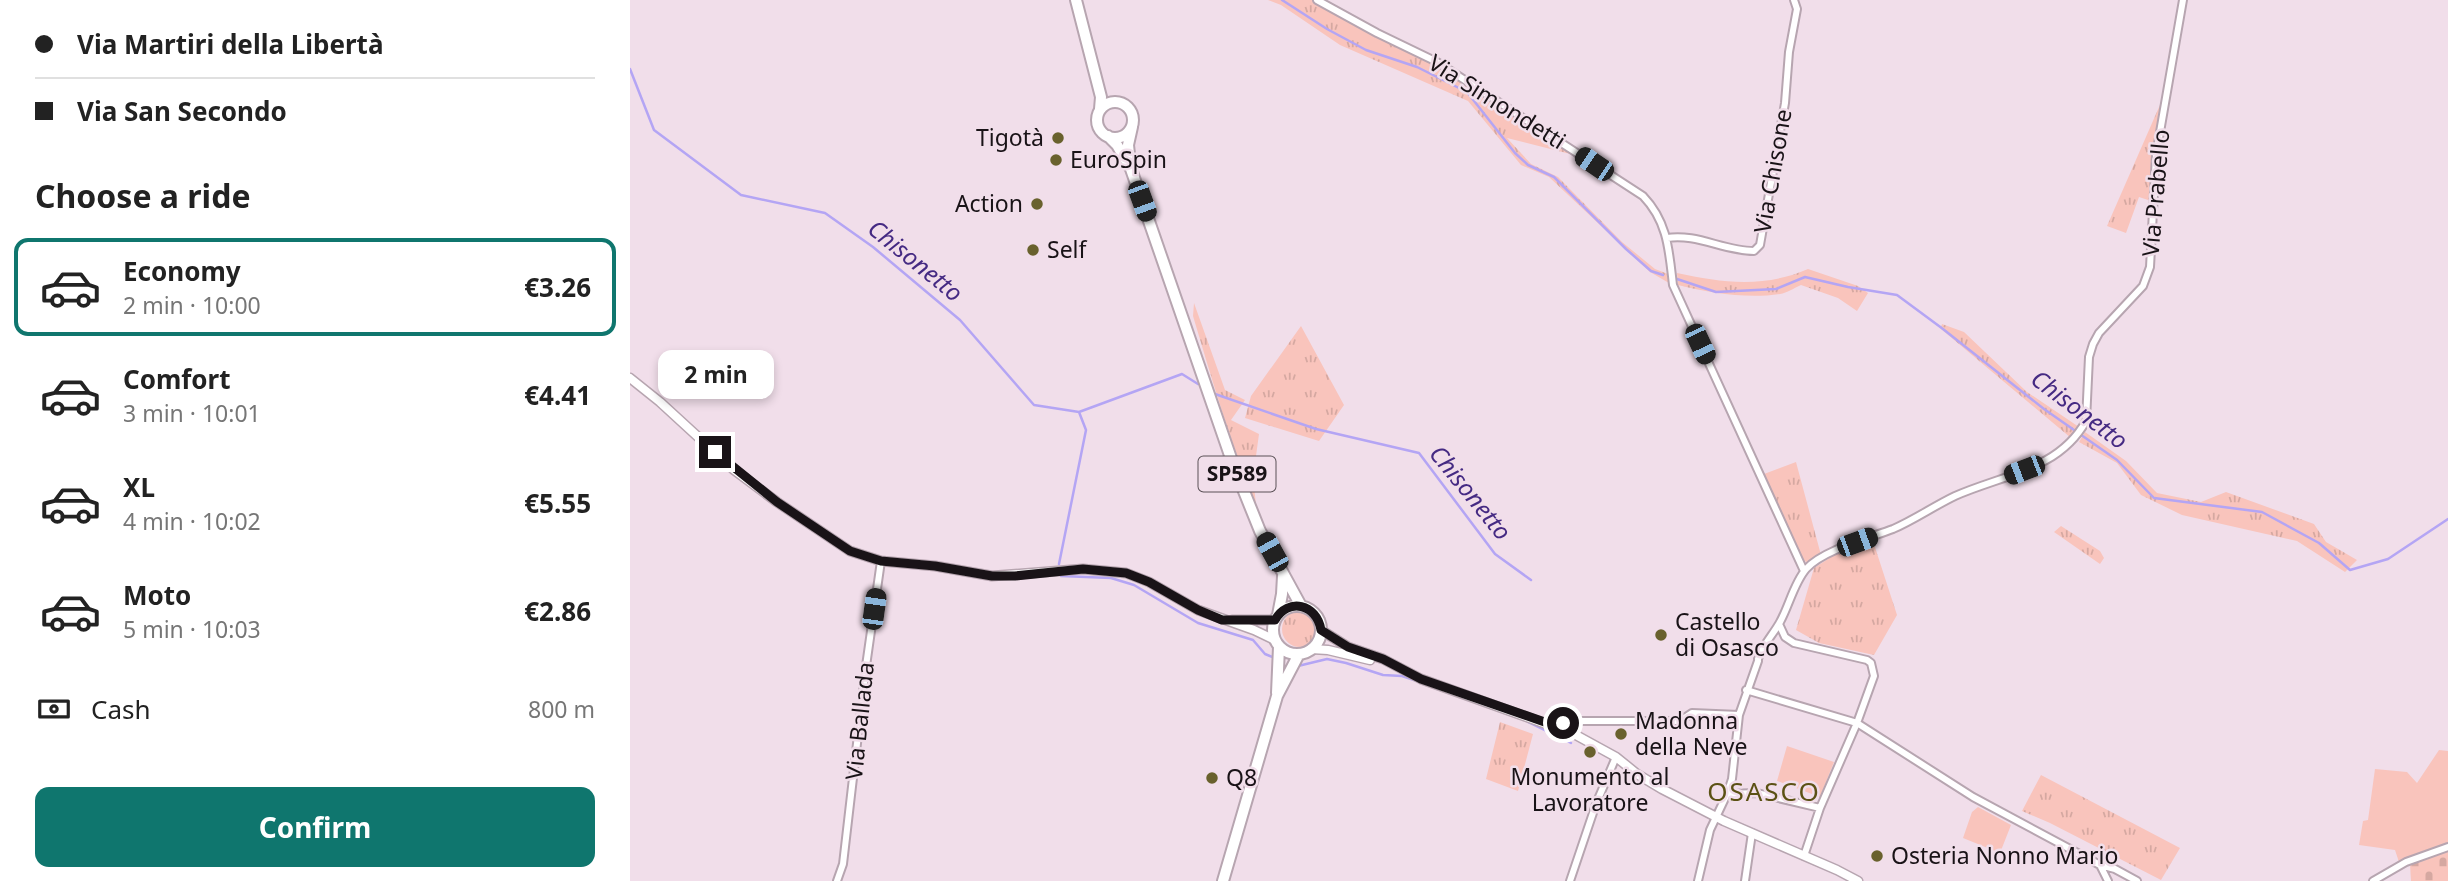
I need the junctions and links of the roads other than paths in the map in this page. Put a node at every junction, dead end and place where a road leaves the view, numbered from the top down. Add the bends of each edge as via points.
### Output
1 (1076, 0) edge
2 (1082, 0) edge
3 (1317, 0) edge
4 (1794, 0) edge
5 (2183, 0) edge
6 (1114, 102) junction
7 (1100, 109) junction
8 (1132, 125) junction
9 (1108, 136) junction
10 (1131, 169) junction
11 (1667, 238) junction
12 (630, 378) edge
13 (881, 561) junction
14 (1804, 571) junction
15 (1283, 573) junction
16 (1301, 606) junction
17 (1276, 617) junction
18 (1222, 620) junction
19 (1779, 624) junction
20 (1321, 630) junction
21 (1277, 643) junction
22 (1311, 649) junction
23 (1299, 654) junction
24 (1398, 668) junction
25 (1746, 691) junction
26 (1277, 696) junction
27 (1739, 715) junction
28 (1857, 723) junction
29 (1556, 726) junction
30 (1616, 757) junction
31 (1727, 794) junction
32 (1820, 808) junction
33 (1715, 816) junction
34 (1752, 833) junction
35 (2448, 847) edge
36 (1804, 856) junction
37 (2100, 865) junction
38 (837, 881) edge
39 (1223, 881) edge
40 (1570, 881) edge
41 (1698, 881) edge
42 (1745, 881) edge
43 (1858, 881) edge
44 (2108, 881) edge
45 (2137, 881) edge
46 (2373, 881) edge

1 - 7 main road, SP589 via 1101,97
2 - 6 main road via 1102,76
3 - 11 street, Via Simondetti via 1437,62 1643,196 1657,210
4 - 11 street, Via Chisone via 1797,9 1786,103 1760,244 1754,251 1742,251 1679,236
5 - 14 street, Via Prabello via 2156,155 2150,267 2143,286 2093,344 2082,429 2069,446 2042,463 1840,548
6 - 7 main road
6 - 8 main road via 1129,109
7 - 9 main road, SP589 via 1098,126
8 - 9 main road via 1120,137
8 - 10 main road, SP589 via 1128,145
9 - 10 main road, SP589
10 - 15 main road, SP589 via 1233,464
11 - 14 street, Via Simondetti via 1673,285
12 - 13 street via 777,502 850,551
13 - 18 street via 992,576 1083,569 1126,573
13 - 38 street, Via Ballada via 845,853
14 - 19 street
15 - 16 main road, SP589
15 - 17 main road
16 - 17 main road via 1288,607
16 - 20 main road, SP589 via 1313,612
17 - 18 street
17 - 21 main road
18 - 21 street
19 - 25 street via 1763,645
19 - 28 street via 1794,643 1871,663 1874,676
20 - 22 main road
20 - 24 street, SP589
21 - 23 main road via 1285,651
21 - 26 main road
22 - 23 main road, SP589
22 - 24 street, SP589
23 - 26 main road
24 - 29 street, SP589
25 - 27 street
25 - 28 street
26 - 39 main road
27 - 29 street via 1692,713 1680,721 1583,721
27 - 31 street
28 - 32 street
28 - 37 street via 1973,797
29 - 30 street, SP589
30 - 33 street, SP589 via 1637,774
30 - 40 street
31 - 32 street via 1757,793
31 - 33 street
32 - 36 street
33 - 34 street, SP589
33 - 41 street
34 - 36 street, SP589
34 - 42 street
35 - 46 street via 2406,862
36 - 43 street, SP589
37 - 44 street
37 - 45 street

